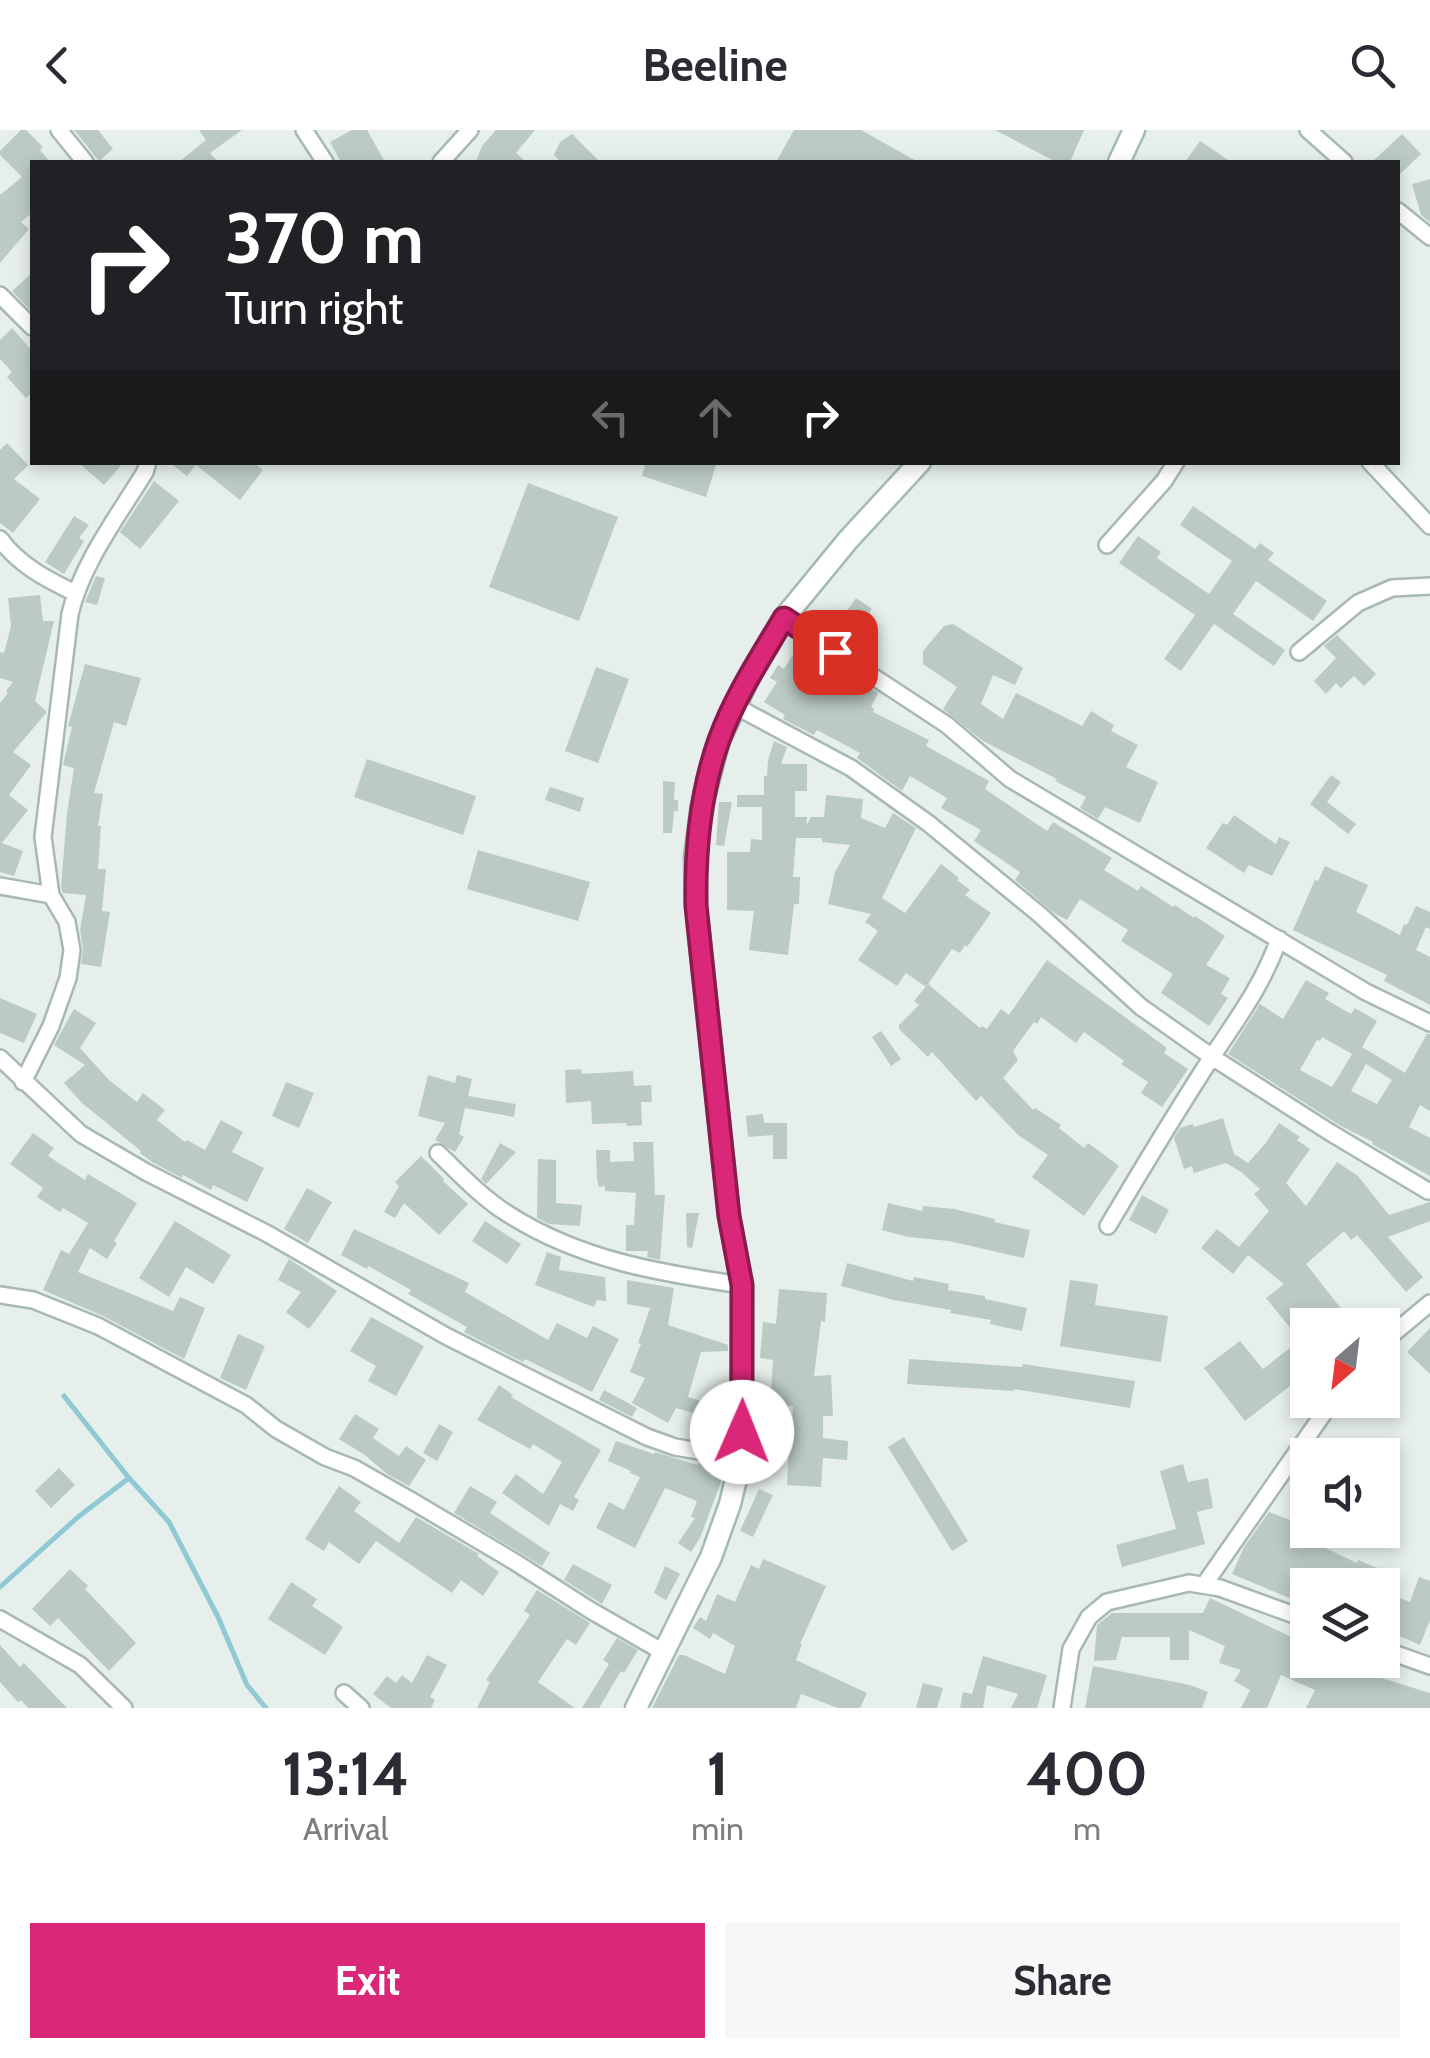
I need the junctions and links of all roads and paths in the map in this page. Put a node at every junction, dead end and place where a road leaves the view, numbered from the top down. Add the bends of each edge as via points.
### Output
1 (60, 130) edge
2 (304, 130) edge
3 (470, 130) edge
4 (1134, 130) edge
5 (1308, 130) edge
6 (83, 160) edge
7 (324, 160) edge
8 (443, 160) edge
9 (1120, 160) edge
10 (1342, 160) edge
11 (1400, 213) edge
12 (1430, 237) edge
13 (0, 296) edge
14 (30, 325) edge
15 (147, 465) edge
16 (917, 465) edge
17 (1174, 465) edge
18 (1373, 465) edge
19 (1430, 526) edge
20 (0, 539) edge
21 (1107, 545) dead end
22 (1430, 586) edge
23 (75, 593) junction
24 (784, 618) junction
25 (1298, 652) dead end
26 (735, 706) junction
27 (0, 886) edge
28 (51, 895) junction
29 (1279, 938) junction
30 (1430, 1023) edge
31 (1212, 1057) junction
32 (0, 1058) edge
33 (23, 1082) junction
34 (438, 1153) dead end
35 (1428, 1191) edge
36 (1108, 1226) dead end
37 (742, 1285) junction
38 (1, 1296) edge
39 (1430, 1303) edge
40 (1400, 1328) edge
41 (1320, 1418) edge
42 (741, 1458) junction
43 (1204, 1585) junction
44 (1290, 1613) edge
45 (0, 1620) edge
46 (665, 1653) junction
47 (1400, 1655) edge
48 (1430, 1666) edge
49 (344, 1692) dead end
50 (124, 1708) edge
51 (361, 1708) edge
52 (636, 1708) edge
53 (1062, 1708) edge

1 - 6 street
2 - 7 street
3 - 8 street
4 - 9 main road
5 - 10 street
11 - 12 street
13 - 14 street
15 - 23 street
16 - 24 main road
17 - 21 street
18 - 19 street
20 - 23 street via 24,564
22 - 25 street via 1392,588 1358,603
23 - 28 street via 44,838
24 - 26 main road
24 - 29 street via 947,726 1010,779
26 - 31 street via 851,768 928,824 1141,1007
26 - 37 main road via 710,772 695,857 729,1216
27 - 28 street
28 - 33 street via 72,950 68,978
29 - 30 street
29 - 31 street via 1267,971
31 - 35 street
31 - 36 street
32 - 33 street
33 - 42 street via 81,1134 446,1336 648,1437
34 - 37 street via 476,1190 538,1231 616,1263
37 - 42 main road
38 - 46 street via 33,1300 98,1326 246,1405 276,1429 438,1516
39 - 40 street
41 - 43 street
42 - 46 main road via 711,1557
43 - 44 street
43 - 53 street via 1124,1597 1089,1617 1072,1649
45 - 50 street via 80,1665
46 - 52 main road
47 - 48 street
49 - 51 street

